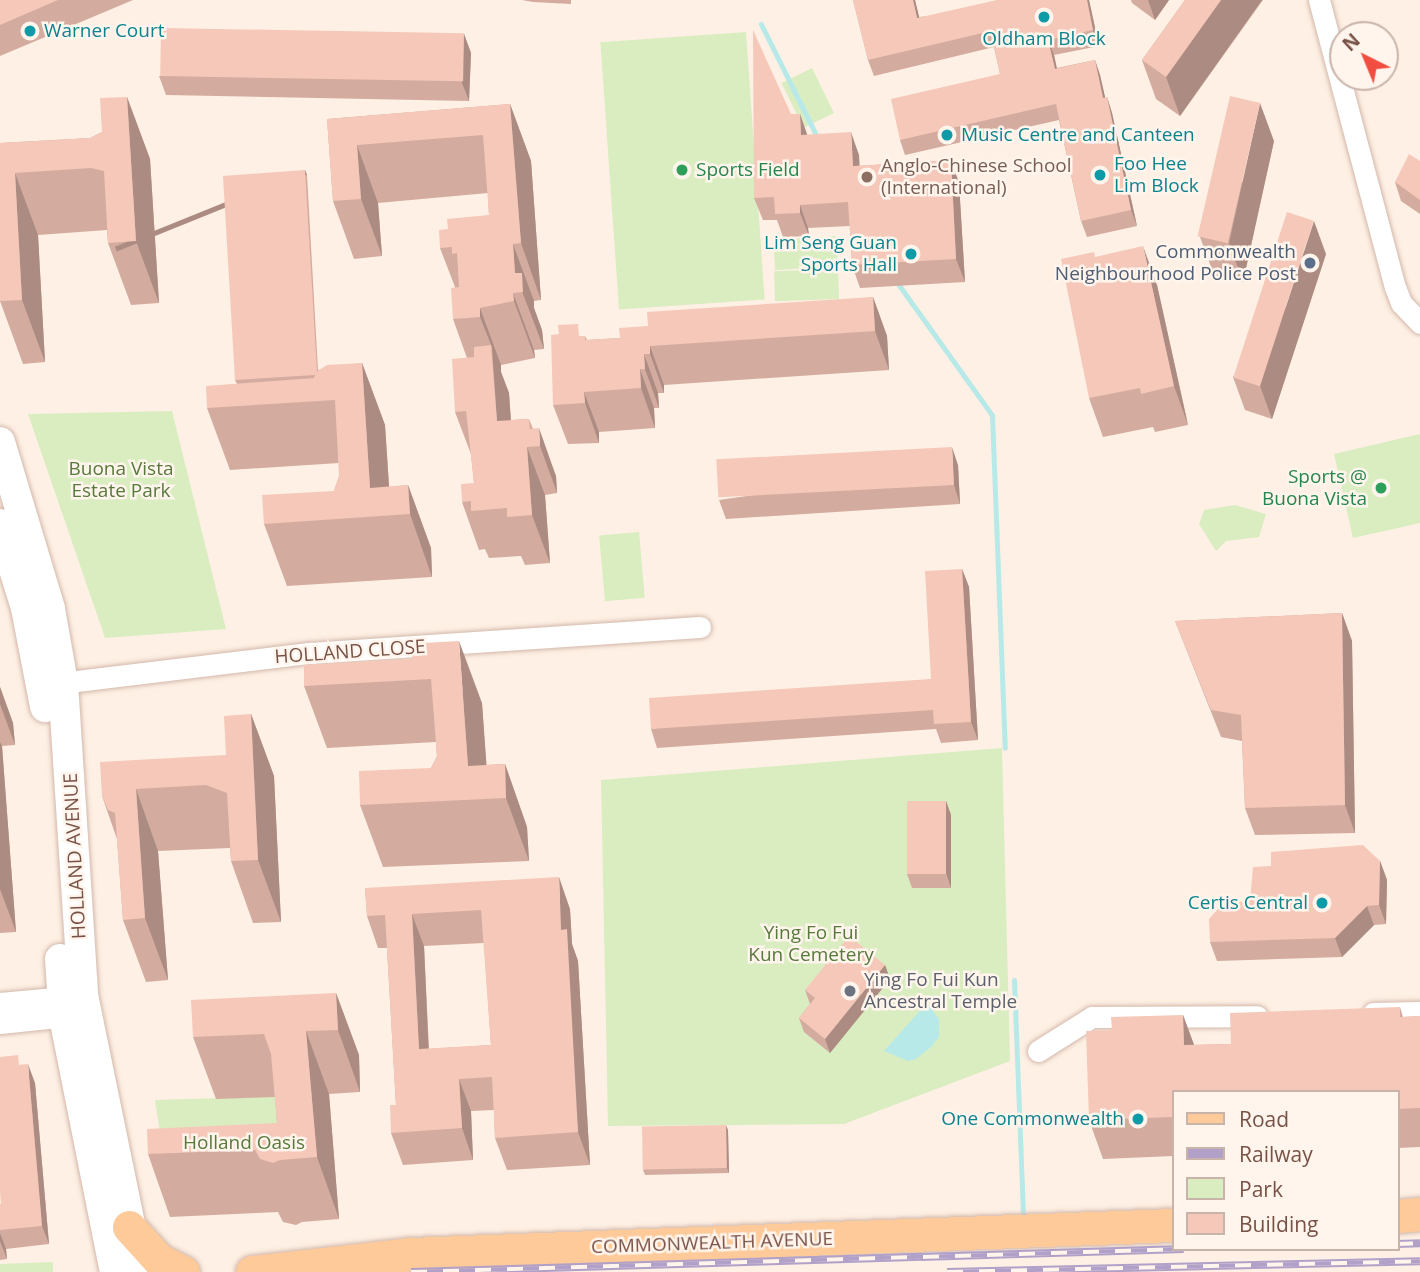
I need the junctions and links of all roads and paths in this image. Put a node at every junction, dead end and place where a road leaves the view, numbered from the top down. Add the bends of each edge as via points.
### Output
1 (1319, 0) edge
2 (1420, 323) edge
3 (0, 442) edge
4 (0, 524) edge
5 (700, 627) dead end
6 (53, 684) junction
7 (0, 1003) edge
8 (74, 1005) junction
9 (1420, 1012) edge
10 (1351, 1014) edge
11 (1275, 1016) edge
12 (0, 1023) edge
13 (1038, 1051) dead end
14 (1420, 1214) edge
15 (1399, 1216) edge
16 (1172, 1225) edge
17 (129, 1227) junction
18 (115, 1272) edge
19 (140, 1272) edge
20 (183, 1272) edge
21 (251, 1272) edge

1 - 2 street via 1395,288 1401,303
3 - 6 street, HOLLAND AVENUE via 50,609
4 - 6 street, HOLLAND AVENUE
5 - 6 street, HOLLAND CLOSE via 309,653
6 - 8 street, HOLLAND AVENUE
7 - 8 street
8 - 12 street
8 - 17 street, HOLLAND AVENUE
8 - 18 street, HOLLAND AVENUE
9 - 10 street
11 - 13 street via 1093,1017
14 - 15 main road
16 - 21 main road, COMMONWEALTH AVENUE via 411,1254
17 - 19 street, HOLLAND AVENUE
17 - 20 main road via 159,1260

